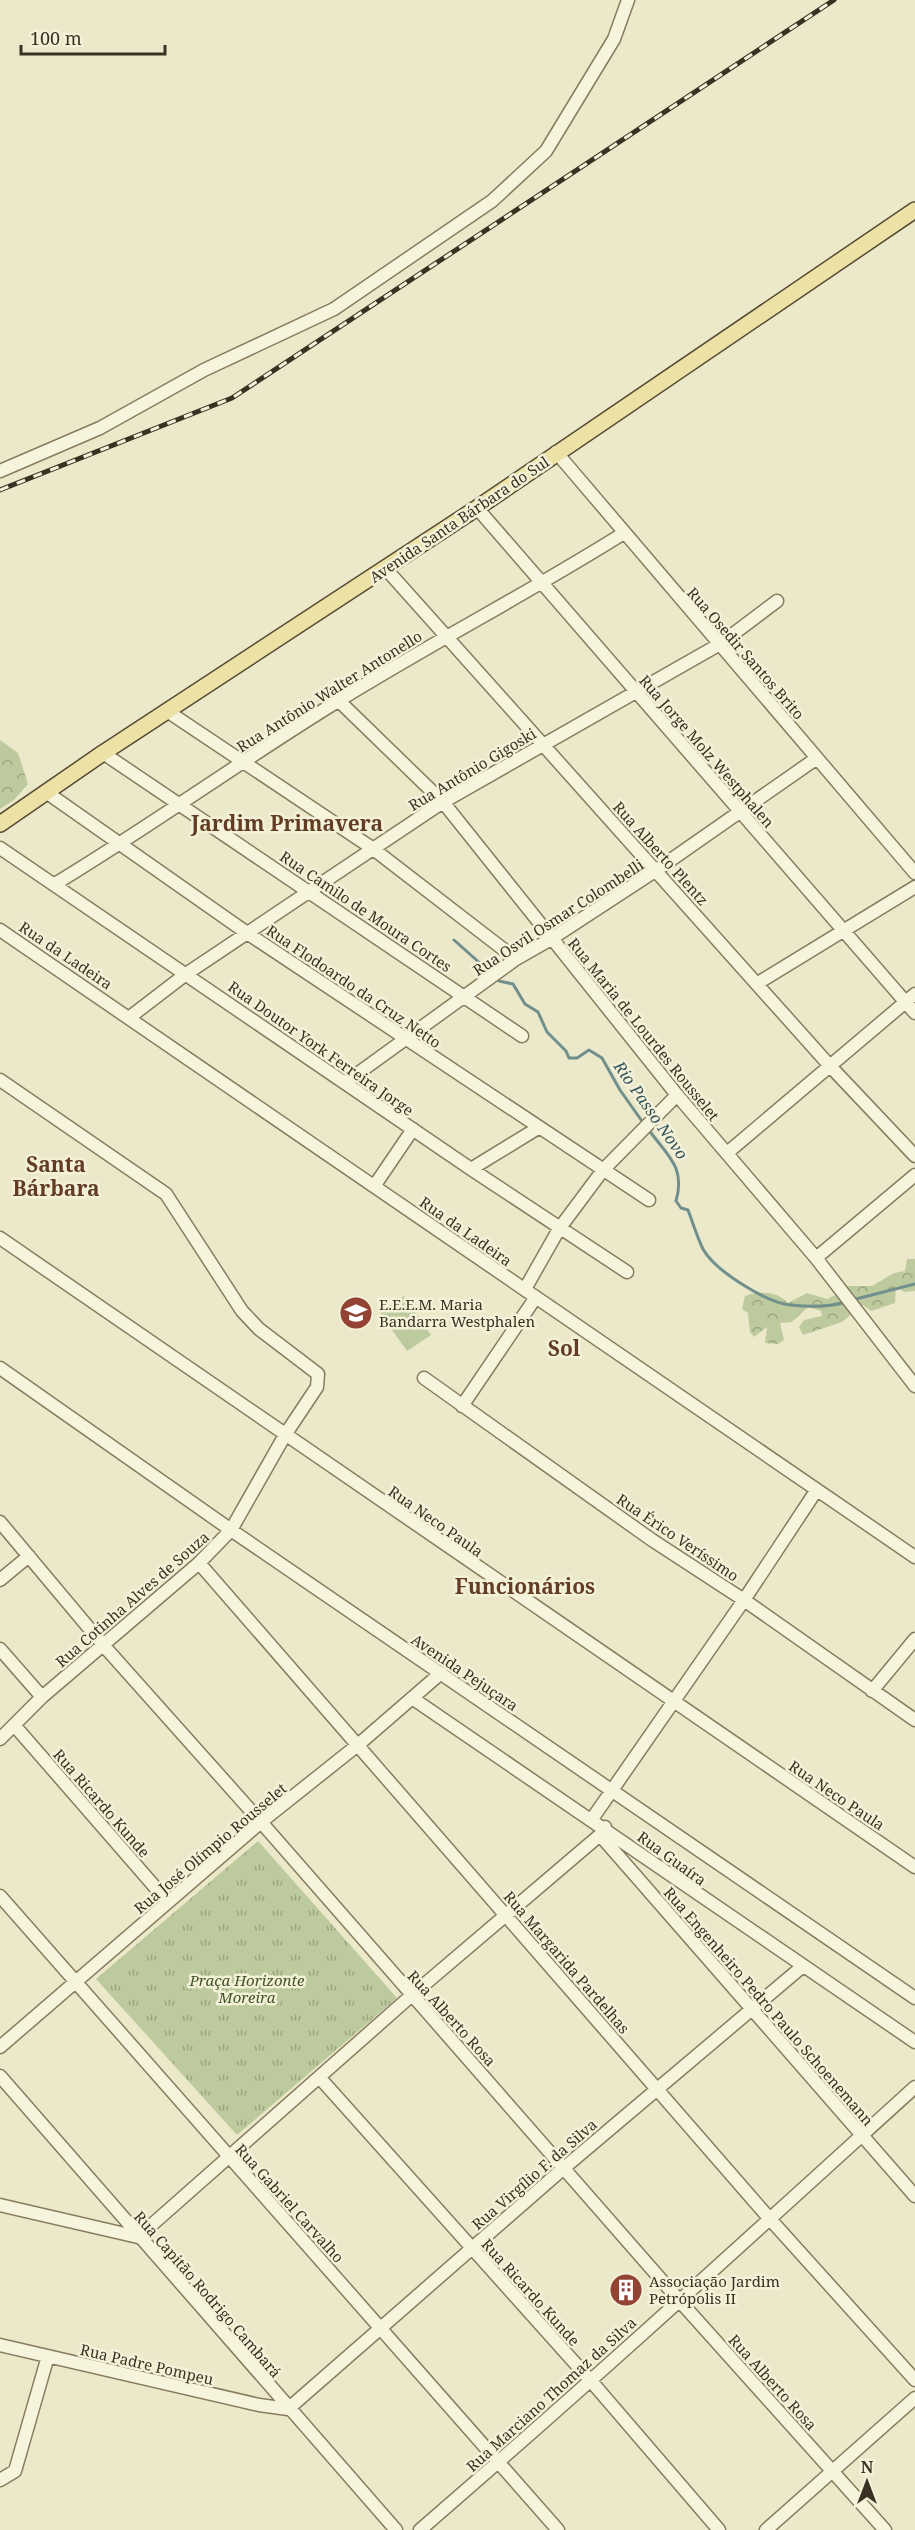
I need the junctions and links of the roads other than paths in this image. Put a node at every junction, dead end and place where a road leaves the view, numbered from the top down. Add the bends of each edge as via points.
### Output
1 (628, 0) edge
2 (915, 210) edge
3 (556, 452) junction
4 (0, 471) edge
5 (477, 508) junction
6 (624, 533) junction
7 (386, 569) junction
8 (544, 583) junction
9 (777, 601) dead end
10 (446, 636) junction
11 (720, 644) junction
12 (636, 691) junction
13 (339, 700) junction
14 (167, 711) junction
15 (544, 744) junction
16 (103, 753) junction
17 (817, 758) junction
18 (242, 762) junction
19 (46, 792) junction
20 (443, 802) junction
21 (182, 805) junction
22 (739, 813) junction
23 (0, 824) edge
24 (119, 845) junction
25 (0, 848) edge
26 (372, 848) junction
27 (655, 871) junction
28 (915, 873) edge
29 (55, 884) junction
30 (915, 887) edge
31 (311, 891) junction
32 (0, 930) edge
33 (843, 932) junction
34 (247, 933) junction
35 (551, 939) junction
36 (516, 959) junction
37 (186, 974) junction
38 (758, 983) junction
39 (466, 997) junction
40 (910, 998) edge
41 (915, 1013) edge
42 (130, 1017) junction
43 (522, 1036) dead end
44 (406, 1038) junction
45 (830, 1066) junction
46 (0, 1080) edge
47 (346, 1082) junction
48 (677, 1095) junction
49 (538, 1128) junction
50 (413, 1129) junction
51 (727, 1153) junction
52 (915, 1156) edge
53 (471, 1169) junction
54 (603, 1170) junction
55 (915, 1175) edge
56 (375, 1185) junction
57 (649, 1200) dead end
58 (559, 1229) junction
59 (0, 1238) edge
60 (816, 1258) junction
61 (627, 1272) dead end
62 (525, 1289) junction
63 (536, 1297) junction
64 (0, 1368) edge
65 (424, 1378) dead end
66 (915, 1386) edge
67 (462, 1406) junction
68 (285, 1435) junction
69 (816, 1491) junction
70 (0, 1522) edge
71 (231, 1530) junction
72 (29, 1556) junction
73 (915, 1557) edge
74 (199, 1563) junction
75 (0, 1580) edge
76 (744, 1600) junction
77 (915, 1639) edge
78 (104, 1646) junction
79 (0, 1649) edge
80 (441, 1673) junction
81 (872, 1691) junction
82 (42, 1697) junction
83 (412, 1698) junction
84 (673, 1701) junction
85 (915, 1720) edge
86 (14, 1725) junction
87 (0, 1739) edge
88 (359, 1744) junction
89 (612, 1791) junction
90 (592, 1819) junction
91 (261, 1822) junction
92 (602, 1831) junction
93 (915, 1867) edge
94 (0, 1896) edge
95 (168, 1902) junction
96 (506, 1915) junction
97 (803, 1966) junction
98 (76, 1982) junction
99 (412, 1995) junction
100 (915, 1998) edge
101 (753, 2010) junction
102 (915, 2042) edge
103 (0, 2047) edge
104 (0, 2076) edge
105 (319, 2077) junction
106 (915, 2087) edge
107 (657, 2088) junction
108 (862, 2135) junction
109 (229, 2157) junction
110 (565, 2167) junction
111 (915, 2196) edge
112 (0, 2205) edge
113 (769, 2218) junction
114 (138, 2237) junction
115 (471, 2249) junction
116 (678, 2299) junction
117 (382, 2329) junction
118 (0, 2345) edge
119 (48, 2356) junction
120 (915, 2380) edge
121 (591, 2381) junction
122 (915, 2398) edge
123 (288, 2409) junction
124 (498, 2463) junction
125 (833, 2471) junction
126 (5, 2478) edge
127 (396, 2530) edge
128 (420, 2530) edge
129 (558, 2530) edge
130 (719, 2530) edge
131 (766, 2530) edge
132 (885, 2530) edge

1 - 4 street via 614,39 546,152 492,201 334,309 204,370 100,429
2 - 3 main road, Avenida Santa Bárbara do Sul
3 - 5 main road, Avenida Santa Bárbara do Sul
3 - 6 street, Rua Osedir Santos Brito
5 - 7 main road, Avenida Santa Bárbara do Sul
5 - 8 street, Rua Jorge Molz Westphalen
6 - 8 street, Rua Antônio Walter Antonello
6 - 11 street, Rua Osedir Santos Brito
7 - 10 street, Rua Alberto Plentz
7 - 14 main road, Avenida Santa Bárbara do Sul
8 - 10 street, Rua Antônio Walter Antonello
8 - 12 street, Rua Jorge Molz Westphalen
9 - 11 street, Rua Antônio Gigoski
10 - 13 street, Rua Antônio Walter Antonello
10 - 15 street, Rua Alberto Plentz
11 - 12 street, Rua Antônio Gigoski
11 - 17 street, Rua Osedir Santos Brito
12 - 15 street, Rua Antônio Gigoski
12 - 22 street, Rua Jorge Molz Westphalen
13 - 18 street, Rua Antônio Walter Antonello
13 - 20 street, Rua Maria de Lourdes Rousselet
14 - 16 main road, Avenida Santa Bárbara do Sul
14 - 18 street
15 - 20 street, Rua Antônio Gigoski
15 - 27 street, Rua Alberto Plentz
16 - 19 main road, Avenida Santa Bárbara do Sul
16 - 21 street, Rua Camilo de Moura Cortes
17 - 22 street, Rua Osvil Osmar Colombelli
17 - 28 street, Rua Osedir Santos Brito
18 - 21 street, Rua Antônio Walter Antonello
18 - 26 street
19 - 23 main road, Avenida Santa Bárbara do Sul
19 - 24 street, Rua Flodoardo da Cruz Netto
20 - 26 street, Rua Antônio Gigoski
20 - 35 street, Rua Maria de Lourdes Rousselet
21 - 24 street, Rua Antônio Walter Antonello
21 - 31 street, Rua Camilo de Moura Cortes
22 - 27 street, Rua Osvil Osmar Colombelli
22 - 33 street, Rua Jorge Molz Westphalen
24 - 29 street, Rua Antônio Walter Antonello
24 - 34 street, Rua Flodoardo da Cruz Netto
25 - 29 street, Rua Doutor York Ferreira Jorge
26 - 31 street, Rua Antônio Gigoski
26 - 36 street
27 - 35 street, Rua Osvil Osmar Colombelli
27 - 38 street, Rua Alberto Plentz
29 - 37 street, Rua Doutor York Ferreira Jorge
30 - 33 street
31 - 34 street, Rua Antônio Gigoski
31 - 39 street, Rua Camilo de Moura Cortes
32 - 42 street, Rua da Ladeira
33 - 38 street
33 - 40 street, Rua Jorge Molz Westphalen
34 - 37 street, Rua Antônio Gigoski
34 - 44 street, Rua Flodoardo da Cruz Netto
35 - 36 street, Rua Osvil Osmar Colombelli
35 - 48 street, Rua Maria de Lourdes Rousselet
36 - 39 street, Rua Osvil Osmar Colombelli
37 - 42 street, Rua Antônio Gigoski
37 - 47 street, Rua Doutor York Ferreira Jorge
38 - 45 street, Rua Alberto Plentz
39 - 43 street, Rua Camilo de Moura Cortes
39 - 44 street, Rua Osvil Osmar Colombelli
40 - 41 street, Rua Jorge Molz Westphalen
40 - 45 street
42 - 56 street, Rua da Ladeira
44 - 47 street, Rua Osvil Osmar Colombelli
44 - 49 street, Rua Flodoardo da Cruz Netto
45 - 51 street
45 - 52 street, Rua Alberto Plentz
46 - 68 street, Rua Cotinha Alves de Souza via 166,1194 242,1311 259,1329 318,1374 317,1387
47 - 50 street, Rua Doutor York Ferreira Jorge
48 - 51 street, Rua Maria de Lourdes Rousselet
48 - 54 street
49 - 53 street
49 - 54 street, Rua Flodoardo da Cruz Netto
50 - 53 street, Rua Doutor York Ferreira Jorge
50 - 56 street
51 - 60 street, Rua Maria de Lourdes Rousselet
53 - 58 street, Rua Doutor York Ferreira Jorge
54 - 57 street, Rua Flodoardo da Cruz Netto
54 - 58 street
55 - 60 street
56 - 62 street, Rua da Ladeira
58 - 61 street, Rua Doutor York Ferreira Jorge
58 - 62 street
59 - 68 street, Rua Neco Paula
60 - 66 street, Rua Maria de Lourdes Rousselet
62 - 63 street, Rua da Ladeira
63 - 67 street
63 - 69 street, Rua da Ladeira
64 - 71 street, Avenida Pejuçara
65 - 67 street, Rua Érico Veríssimo
67 - 76 street, Rua Érico Veríssimo
68 - 71 street, Rua Cotinha Alves de Souza
68 - 84 street, Rua Neco Paula
69 - 73 street, Rua da Ladeira
69 - 76 street
70 - 72 street, Rua Alberto Rosa
71 - 74 street, Rua Cotinha Alves de Souza
71 - 80 street, Avenida Pejuçara
72 - 75 street
72 - 78 street, Rua Alberto Rosa
74 - 78 street, Rua Cotinha Alves de Souza
74 - 88 street, Rua Margarida Pardelhas
76 - 81 street, Rua Érico Veríssimo
76 - 84 street
77 - 81 street
78 - 82 street, Rua Cotinha Alves de Souza
78 - 91 street, Rua Alberto Rosa
79 - 82 street
80 - 83 street, Rua José Olímpio Rousselet
80 - 89 street, Avenida Pejuçara
81 - 85 street, Rua Érico Veríssimo
82 - 86 street, Rua Cotinha Alves de Souza
83 - 88 street, Rua José Olímpio Rousselet
83 - 90 street, Rua Guaíra
84 - 89 street
84 - 93 street, Rua Neco Paula
86 - 87 street, Rua Cotinha Alves de Souza
86 - 95 street, Rua Ricardo Kunde
88 - 91 street, Rua José Olímpio Rousselet
88 - 96 street, Rua Margarida Pardelhas
89 - 90 street
89 - 100 street, Avenida Pejuçara
90 - 92 street, Rua Guaíra
91 - 95 street, Rua José Olímpio Rousselet
91 - 99 street, Rua Alberto Rosa
92 - 96 street
92 - 97 street, Rua Guaíra
92 - 101 street, Rua Engenheiro Pedro Paulo Schoenemann
94 - 98 street, Rua Gabriel Carvalho
95 - 98 street, Rua José Olímpio Rousselet
96 - 99 street
96 - 107 street, Rua Margarida Pardelhas
97 - 101 street, Rua Virgílio F. da Silva
97 - 102 street, Rua Guaíra
98 - 103 street, Rua José Olímpio Rousselet
98 - 109 street, Rua Gabriel Carvalho
99 - 105 street
99 - 110 street, Rua Alberto Rosa
101 - 107 street, Rua Virgílio F. da Silva
101 - 108 street, Rua Engenheiro Pedro Paulo Schoenemann
104 - 114 street, Rua Capitão Rodrigo Cambará
105 - 109 street
105 - 115 street, Rua Ricardo Kunde
106 - 108 street, Rua Marciano Thomaz da Silva
107 - 110 street, Rua Virgílio F. da Silva
107 - 113 street, Rua Margarida Pardelhas
108 - 111 street, Rua Engenheiro Pedro Paulo Schoenemann
108 - 113 street, Rua Marciano Thomaz da Silva
109 - 114 street
109 - 117 street, Rua Gabriel Carvalho
110 - 115 street, Rua Virgílio F. da Silva
110 - 116 street, Rua Alberto Rosa
112 - 114 street
113 - 116 street, Rua Marciano Thomaz da Silva
113 - 120 street, Rua Margarida Pardelhas
114 - 123 street, Rua Capitão Rodrigo Cambará
115 - 117 street, Rua Virgílio F. da Silva
115 - 121 street, Rua Ricardo Kunde
116 - 121 street, Rua Marciano Thomaz da Silva
116 - 125 street, Rua Alberto Rosa
117 - 123 street, Rua Virgílio F. da Silva
117 - 124 street, Rua Gabriel Carvalho
118 - 119 street, Rua Padre Pompeu
119 - 123 street, Rua Padre Pompeu
119 - 126 street via 15,2471
121 - 124 street, Rua Marciano Thomaz da Silva
121 - 130 street, Rua Ricardo Kunde
122 - 125 street
123 - 127 street, Rua Capitão Rodrigo Cambará
124 - 128 street, Rua Marciano Thomaz da Silva
124 - 129 street, Rua Gabriel Carvalho
125 - 131 street
125 - 132 street, Rua Alberto Rosa

